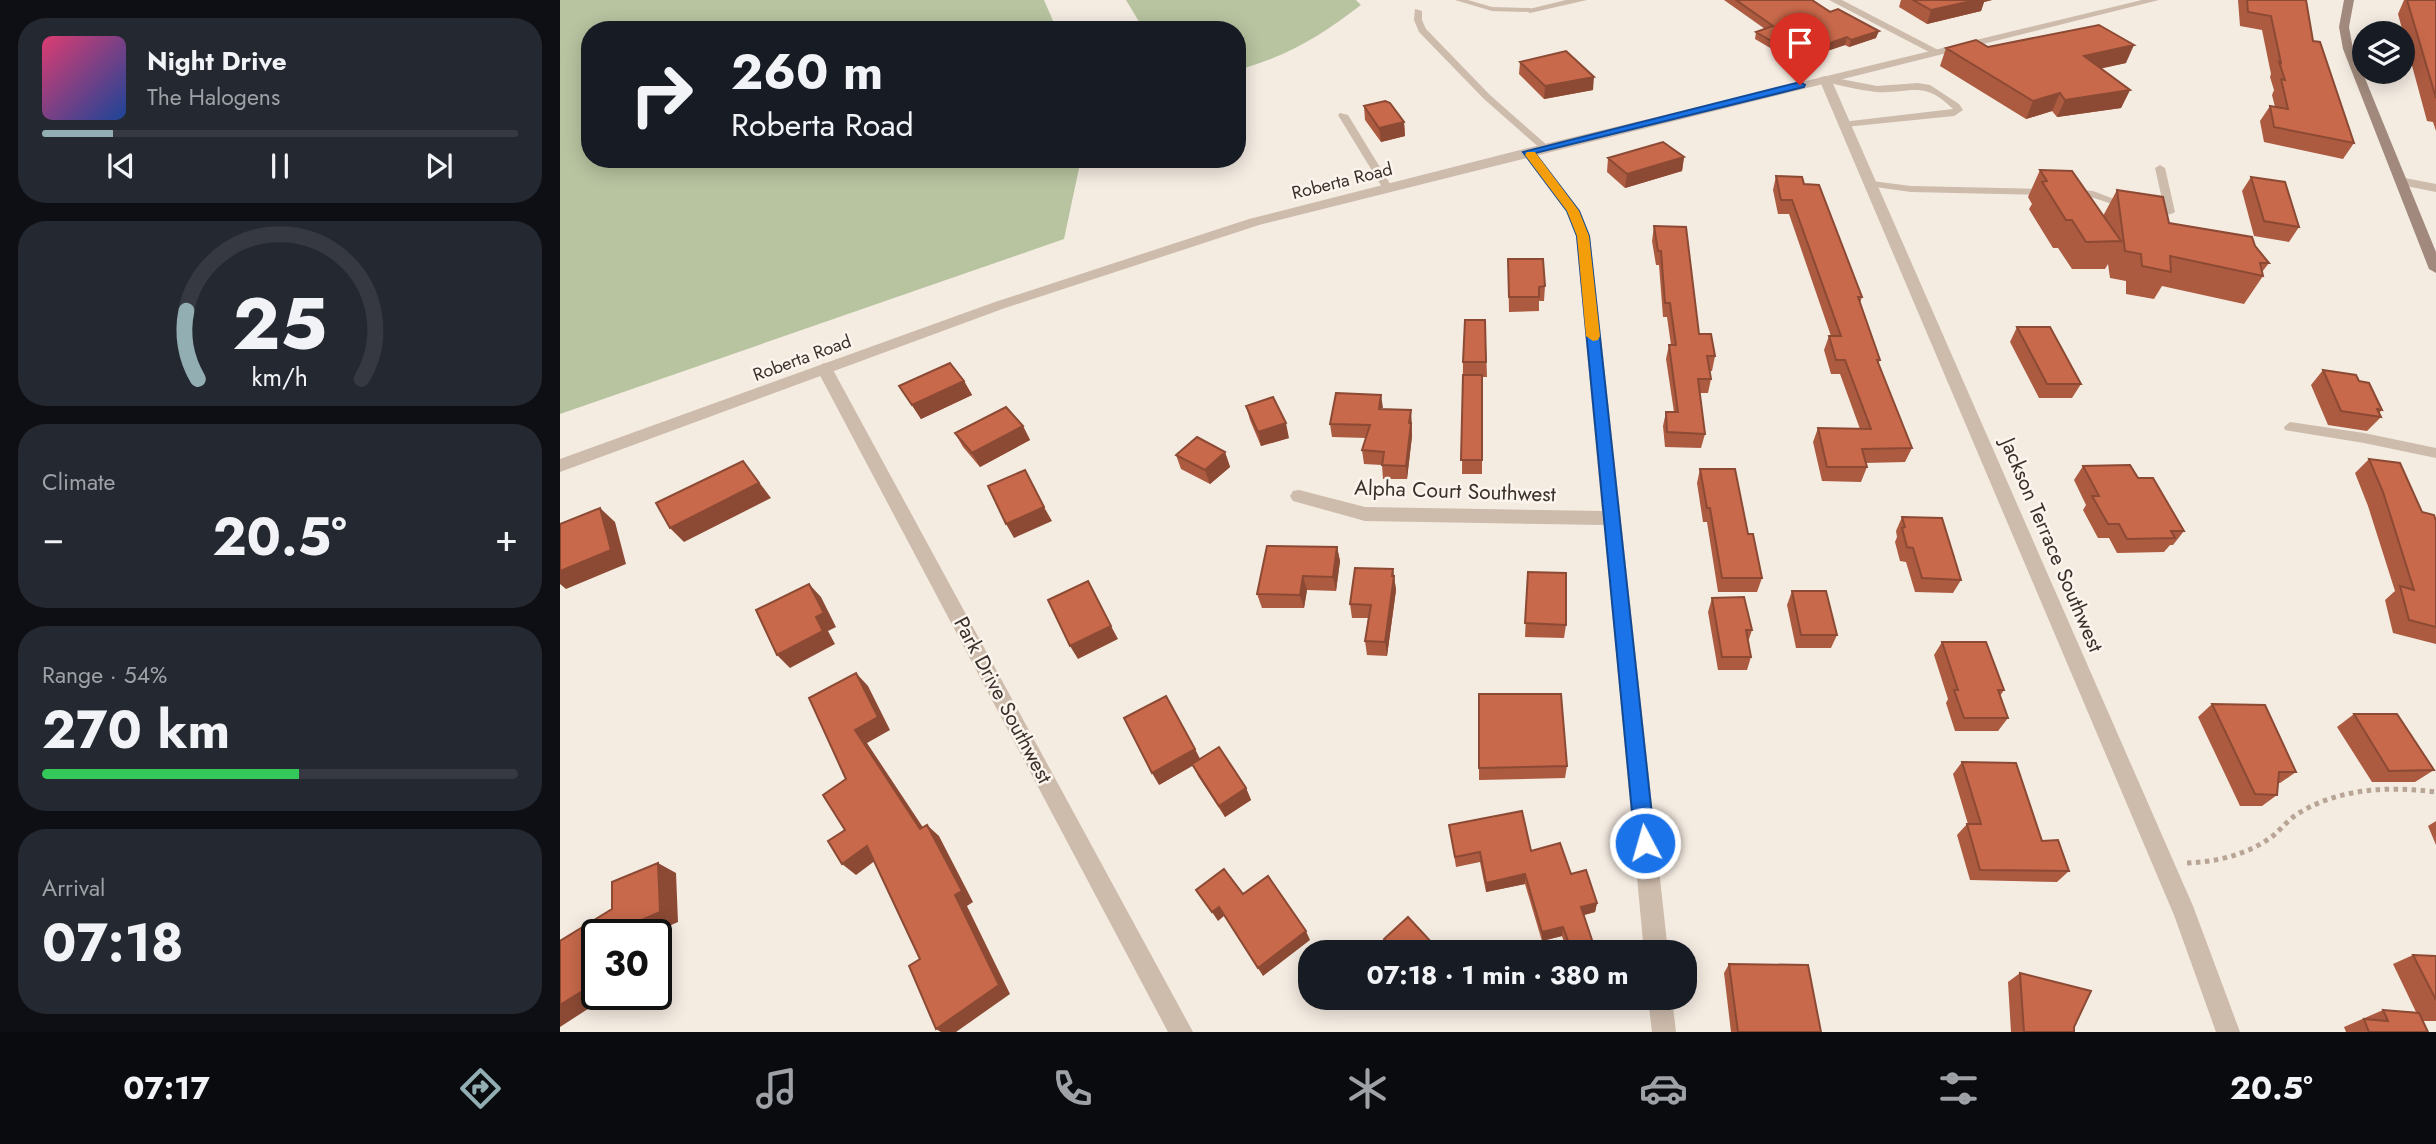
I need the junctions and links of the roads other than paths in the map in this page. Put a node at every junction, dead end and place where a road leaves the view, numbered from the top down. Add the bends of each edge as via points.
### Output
1 (1459, 0) edge
2 (1494, 0) edge
3 (1582, 0) edge
4 (1834, 0) edge
5 (2154, 0) edge
6 (2349, 0) edge
7 (1507, 9) junction
8 (1530, 10) joint
9 (1418, 11) dead end
10 (1937, 52) junction
11 (1825, 79) junction
12 (1343, 115) dead end
13 (1845, 124) junction
14 (1537, 150) junction
15 (2160, 168) dead end
16 (2400, 181) junction
17 (1872, 184) junction
18 (1387, 187) junction
19 (2436, 188) edge
20 (2436, 269) edge
21 (824, 368) junction
22 (2291, 427) dead end
23 (2436, 453) edge
24 (560, 466) edge
25 (1299, 496) dead end
26 (1612, 518) junction
27 (1655, 940) edge
28 (1662, 1010) edge
29 (1181, 1032) edge
30 (1664, 1032) edge
31 (2228, 1032) edge

1 - 7 lane
2 - 7 lane
3 - 8 street
4 - 10 street
5 - 10 street, Roberta Road
6 - 16 main road via 2344,27 2348,49
7 - 8 lane
9 - 14 lane via 1422,30
10 - 11 street, Roberta Road
11 - 13 street, Jackson Terrace Southwest
11 - 13 lane via 1877,89 1930,88 1958,110
11 - 14 street, Roberta Road
12 - 18 lane
13 - 17 street, Jackson Terrace Southwest
14 - 18 street, Roberta Road
14 - 26 street via 1583,236
15 - 17 lane via 2170,212 2137,209 2089,193
16 - 19 street
16 - 20 main road
17 - 31 street, Jackson Terrace Southwest via 2163,863
18 - 21 street, Roberta Road via 1137,258
21 - 24 street, Roberta Road
21 - 29 street, Park Drive Southwest
22 - 23 lane
25 - 26 street, Alpha Court Southwest via 1365,514
26 - 27 street
28 - 30 street

